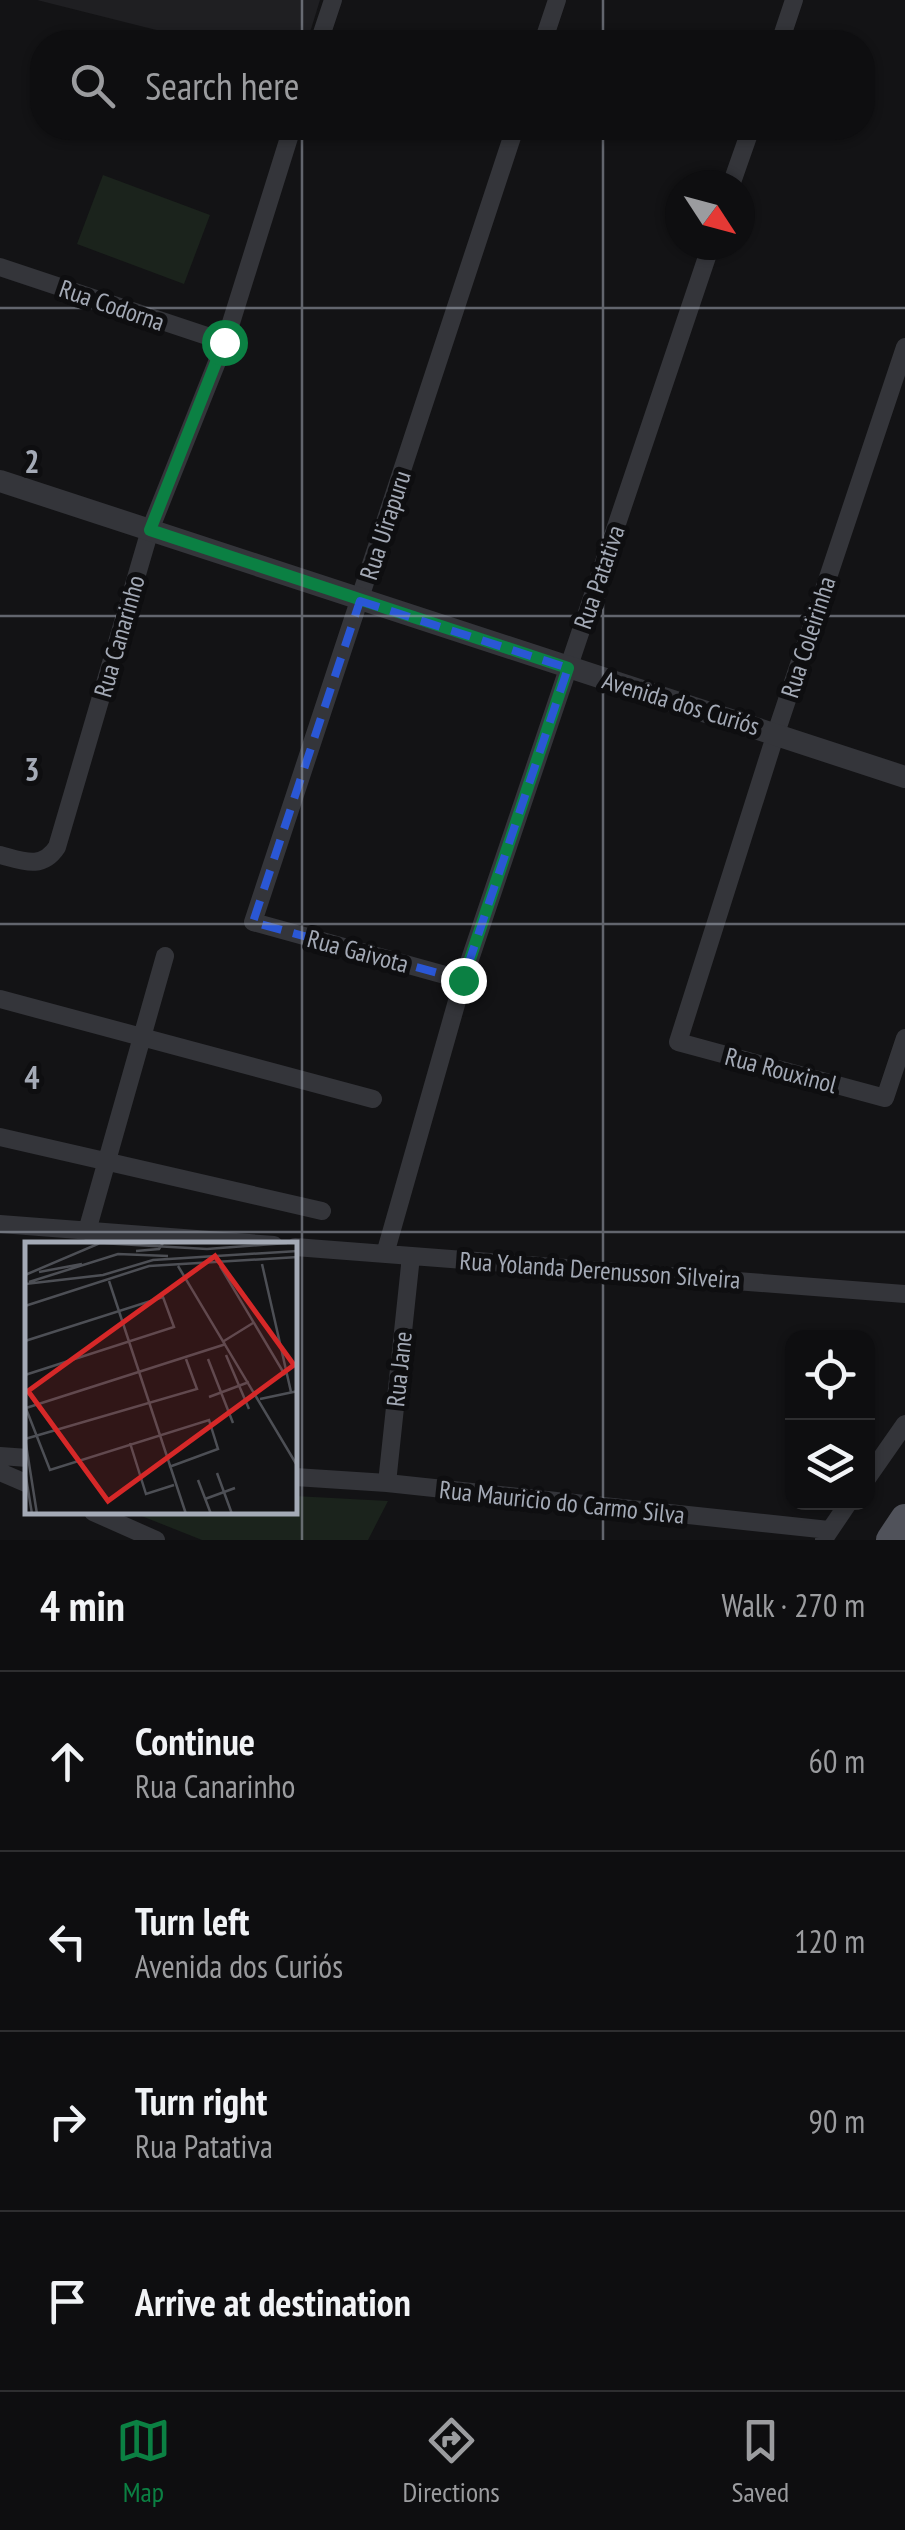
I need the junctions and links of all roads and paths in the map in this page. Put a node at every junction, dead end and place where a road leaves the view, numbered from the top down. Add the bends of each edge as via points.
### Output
1 (333, 0) edge
2 (557, 0) edge
3 (794, 0) edge
4 (323, 30) edge
5 (547, 30) edge
6 (784, 30) edge
7 (288, 140) edge
8 (511, 140) edge
9 (747, 140) edge
10 (736, 170) edge
11 (706, 260) edge
12 (0, 267) edge
13 (224, 342) junction
14 (905, 347) edge
15 (0, 482) edge
16 (150, 530) junction
17 (360, 601) junction
18 (568, 668) junction
19 (776, 733) junction
20 (905, 777) edge
21 (0, 854) edge
22 (252, 922) joint
23 (164, 956) dead end
24 (463, 980) junction
25 (0, 999) edge
26 (143, 1036) junction
27 (905, 1038) edge
28 (678, 1042) joint
29 (373, 1099) dead end
30 (0, 1136) edge
31 (108, 1160) junction
32 (322, 1210) dead end
33 (0, 1224) edge
34 (87, 1230) junction
35 (237, 1242) edge
36 (298, 1247) edge
37 (385, 1254) junction
38 (411, 1256) junction
39 (905, 1294) edge
40 (905, 1424) edge
41 (0, 1456) edge
42 (25, 1458) edge
43 (875, 1467) edge
44 (0, 1472) edge
45 (298, 1476) edge
46 (25, 1483) edge
47 (388, 1483) junction
48 (843, 1510) edge
49 (100, 1515) edge
50 (905, 1519) edge
51 (826, 1535) edge
52 (156, 1540) edge
53 (891, 1540) edge

1 - 4 street
2 - 5 street
3 - 6 street
7 - 13 street, Rua Canarinho
8 - 17 street, Rua Uirapuru
9 - 10 street
11 - 18 street, Rua Patativa
12 - 13 street, Rua Codorna
13 - 16 street, Rua Canarinho
14 - 19 street, Rua Coleirinha
15 - 16 street, Avenida dos Curiós
16 - 17 street, Avenida dos Curiós
16 - 21 street, Rua Canarinho via 58,848 46,860 27,862
17 - 18 street, Avenida dos Curiós
17 - 22 street, Rua Uirapuru
18 - 19 street, Avenida dos Curiós
18 - 24 street, Rua Patativa
19 - 20 street, Avenida dos Curiós
19 - 28 street, Rua Coleirinha
22 - 24 street, Rua Gaivota
23 - 26 street
24 - 37 street, Rua Patativa
25 - 26 street
26 - 29 street
26 - 31 street
27 - 28 street, Rua Rouxinol via 885,1098
30 - 31 street
31 - 32 street
31 - 34 street
33 - 34 street
34 - 35 street
36 - 37 street, Rua Yolanda Derenusson Silveira
37 - 38 street, Rua Yolanda Derenusson Silveira
38 - 39 street, Rua Yolanda Derenusson Silveira
38 - 47 street, Rua Jane
40 - 43 street
41 - 42 street
44 - 46 street
45 - 47 street, Rua Mauricio do Carmo Silva
47 - 51 street, Rua Mauricio do Carmo Silva
48 - 51 street
49 - 52 street
50 - 53 main road

